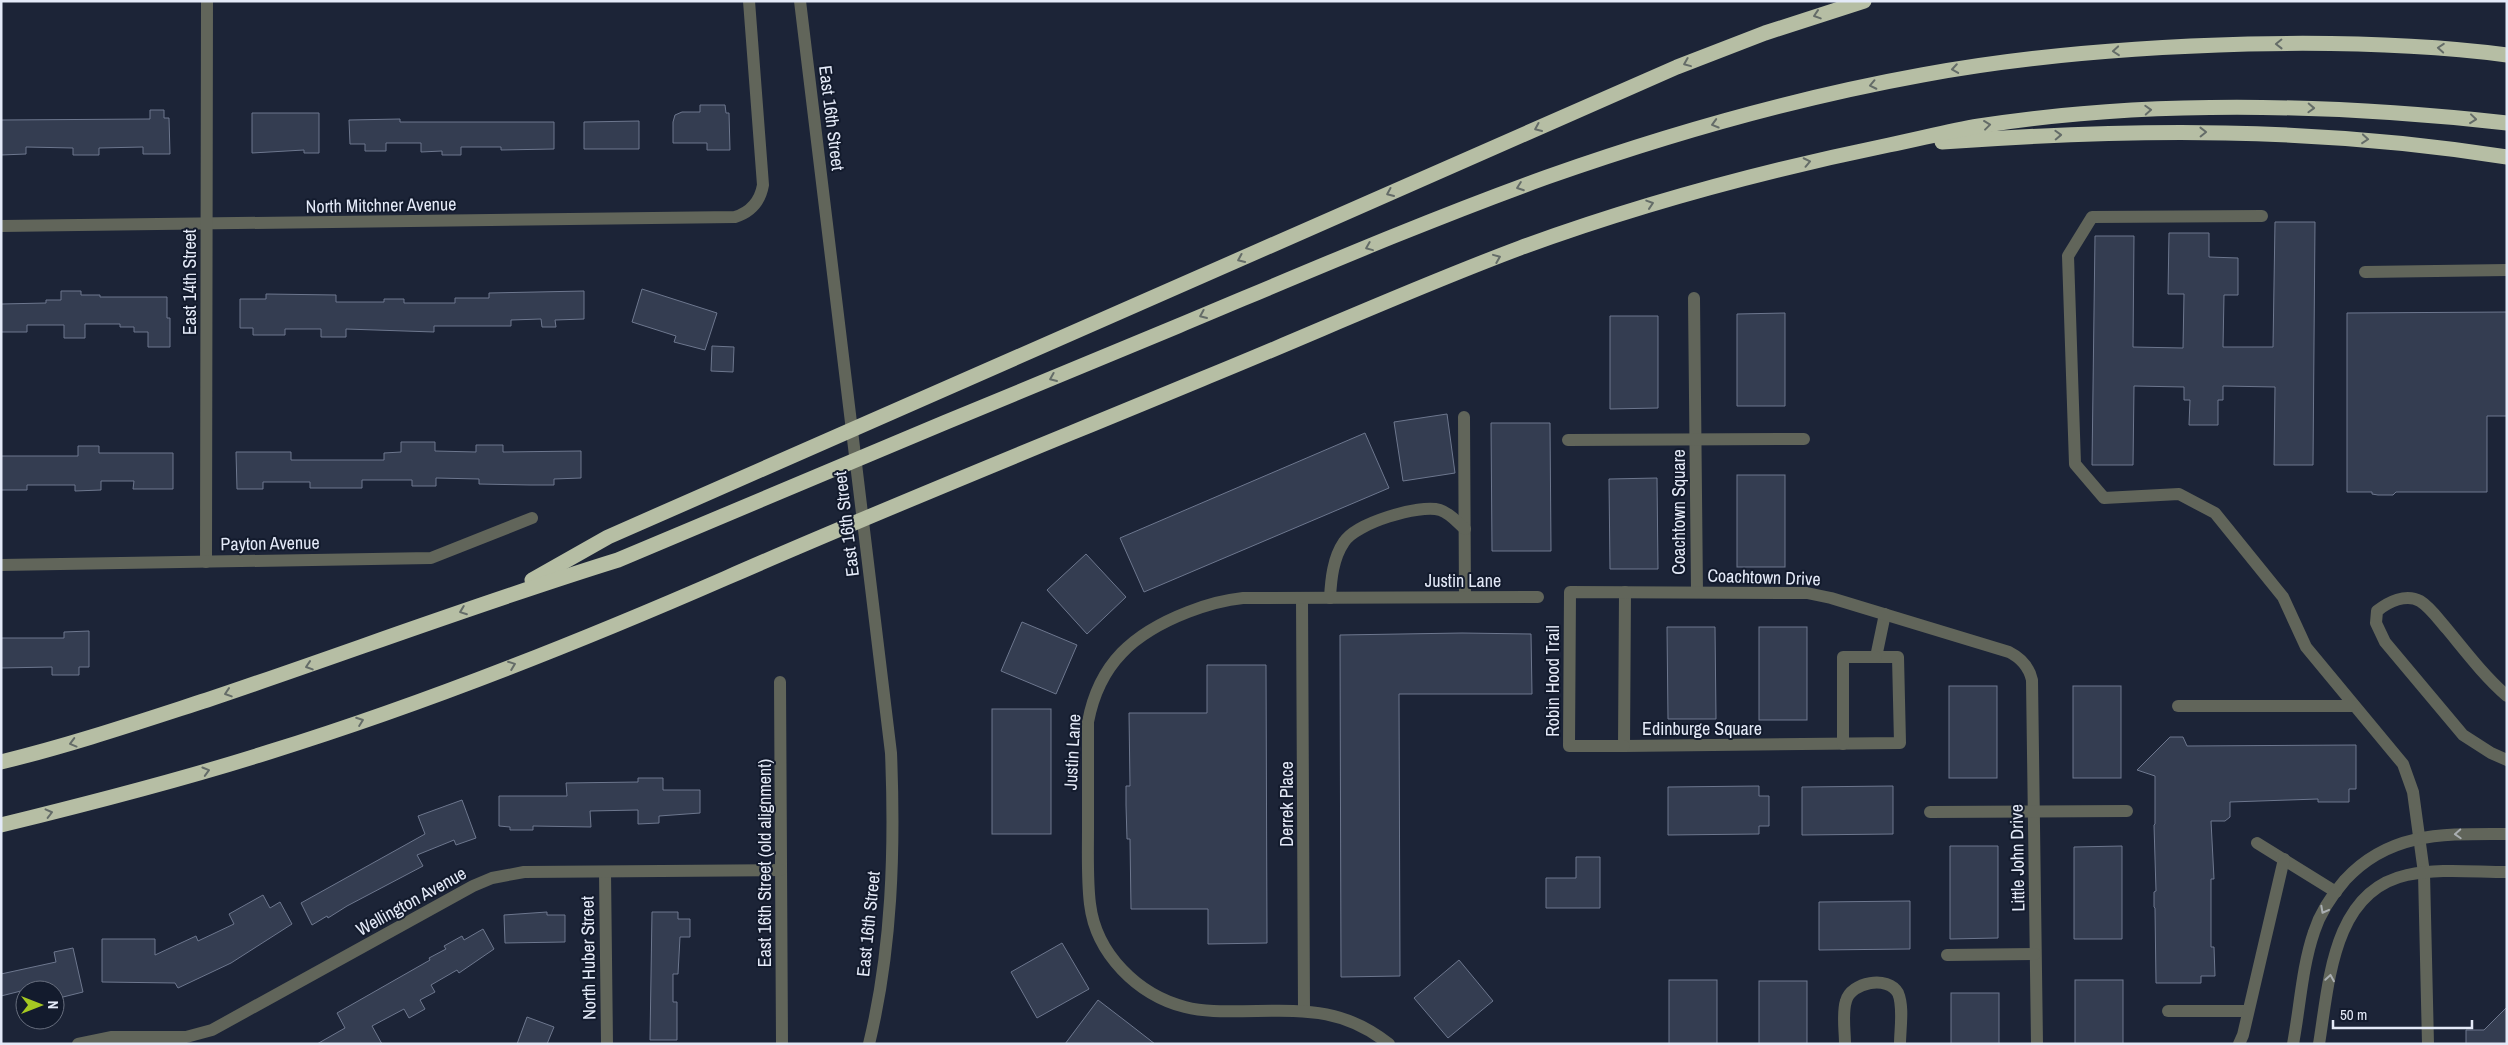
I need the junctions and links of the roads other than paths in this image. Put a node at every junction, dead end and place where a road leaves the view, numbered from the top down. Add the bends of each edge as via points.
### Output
1 (207, 1) edge
2 (749, 1) edge
3 (800, 1) edge
4 (1864, 1) edge
5 (2507, 48) edge
6 (2466, 50) junction
7 (2507, 55) edge
8 (2507, 123) edge
9 (1887, 146) junction
10 (2507, 158) edge
11 (2262, 216) dead end
12 (207, 224) junction
13 (1, 226) edge
14 (2507, 270) edge
15 (2365, 272) dead end
16 (1694, 298) dead end
17 (1464, 417) dead end
18 (1695, 439) junction
19 (1804, 439) dead end
20 (1568, 440) dead end
21 (532, 518) dead end
22 (1465, 529) junction
23 (206, 562) junction
24 (1, 564) edge
25 (1570, 592) joint
26 (1625, 592) junction
27 (1696, 592) junction
28 (508, 594) junction
29 (1465, 597) junction
30 (1538, 597) dead end
31 (1302, 598) junction
32 (1330, 598) junction
33 (1885, 614) junction
34 (1876, 657) junction
35 (2030, 672) joint
36 (780, 682) dead end
37 (2507, 696) edge
38 (2178, 706) dead end
39 (2354, 706) junction
40 (1843, 744) junction
41 (1624, 746) junction
42 (2507, 760) edge
43 (1, 762) edge
44 (2034, 811) junction
45 (2126, 811) dead end
46 (1930, 812) dead end
47 (1, 825) edge
48 (2507, 834) edge
49 (2420, 838) junction
50 (2257, 843) dead end
51 (2284, 859) junction
52 (781, 870) junction
53 (605, 872) junction
54 (2507, 872) edge
55 (2424, 873) junction
56 (2336, 892) junction
57 (2035, 954) junction
58 (1947, 955) dead end
59 (1304, 1010) junction
60 (2168, 1011) dead end
61 (2248, 1012) junction
62 (78, 1044) edge
63 (607, 1044) edge
64 (782, 1044) edge
65 (869, 1044) edge
66 (1389, 1044) edge
67 (1846, 1044) edge
68 (1900, 1044) edge
69 (2036, 1044) edge
70 (2239, 1044) edge
71 (2293, 1044) edge
72 (2319, 1044) edge
73 (2428, 1044) edge

1 - 12 street, East 14th Street
2 - 12 street, North Mitchner Avenue via 764,178 756,204 741,215 728,218
3 - 65 street, East 16th Street via 886,706 893,802 887,926
4 -> 28 highway via 1765,33 1677,67 608,536
5 - 6 highway
6 - 7 highway
6 -> 28 highway via 2393,45 2286,44 2143,48 2059,56 1921,75 1720,122 1496,196 618,560
9 -> 8 highway via 1974,127 2155,110 2307,108
9 -> 10 highway via 2021,136 2214,131 2381,140
47 -> 9 highway via 271,752 441,692 712,584 1516,250 1664,200 1783,168
11 - 39 street via 2092,217 2068,256 2074,464 2104,498 2180,494 2216,513 2283,597 2306,647
12 - 13 street, North Mitchner Avenue
12 - 23 street, East 14th Street
14 - 15 street
16 - 18 street
17 - 22 street
18 - 19 street
18 - 20 street, Coachtown Square
18 - 27 street, Coachtown Square
21 - 23 street, Payton Avenue via 431,558
22 - 29 street
22 - 32 street via 1441,510 1426,508 1404,512 1360,529 1344,540 1336,558
23 - 24 street, Payton Avenue
25 - 26 street, Coachtown Drive
25 - 41 street, Robin Hood Trail via 1569,746
26 - 27 street, Coachtown Drive
26 - 41 street, Edinburge Square
27 - 33 street, Coachtown Drive via 1807,593
28 -> 43 highway via 316,664 95,737
29 - 30 street, Justin Lane
29 - 32 street, Justin Lane
31 - 32 street, Justin Lane
31 - 59 street, Derrek Place
31 - 59 street, Justin Lane via 1223,600 1165,621 1137,638 1112,663 1100,682 1089,714 1087,749 1090,903 1103,944 1124,972 1158,998 1191,1009
33 - 34 street
33 - 35 street, Coachtown Drive via 2009,652 2022,660
34 - 40 street, Edinburge Square via 1843,657
34 - 40 street, Edinburge Square via 1898,657 1900,743
35 - 44 street, Little John Drive
36 - 52 street, East 16th Street (old alignment)
37 - 42 street via 2419,600 2404,598 2387,603 2377,611 2376,623 2385,642 2463,735
38 - 39 street
39 - 49 street via 2403,764 2413,792
40 - 41 street, Edinburge Square
44 - 45 street
44 - 46 street
44 - 57 street, Little John Drive
48 -> 49 street
49 - 55 street
49 - 56 street via 2393,846 2370,858
50 - 51 street
51 - 56 street
51 - 61 street
52 - 53 street, Wellington Avenue
52 - 64 street, East 16th Street (old alignment)
53 - 62 street, Wellington Avenue via 524,872 492,878 212,1030 186,1037 112,1037
53 - 63 street, North Huber Street
54 - 55 street
72 -> 55 street via 2335,951 2351,917 2383,885
55 - 73 street
56 -> 71 street via 2326,905 2312,937
57 - 58 street
57 - 69 street, Little John Drive
59 - 66 street, Justin Lane via 1364,1026
60 - 61 street
61 - 70 street
67 - 68 street via 1846,1001 1851,992 1868,983 1889,986 1897,992

